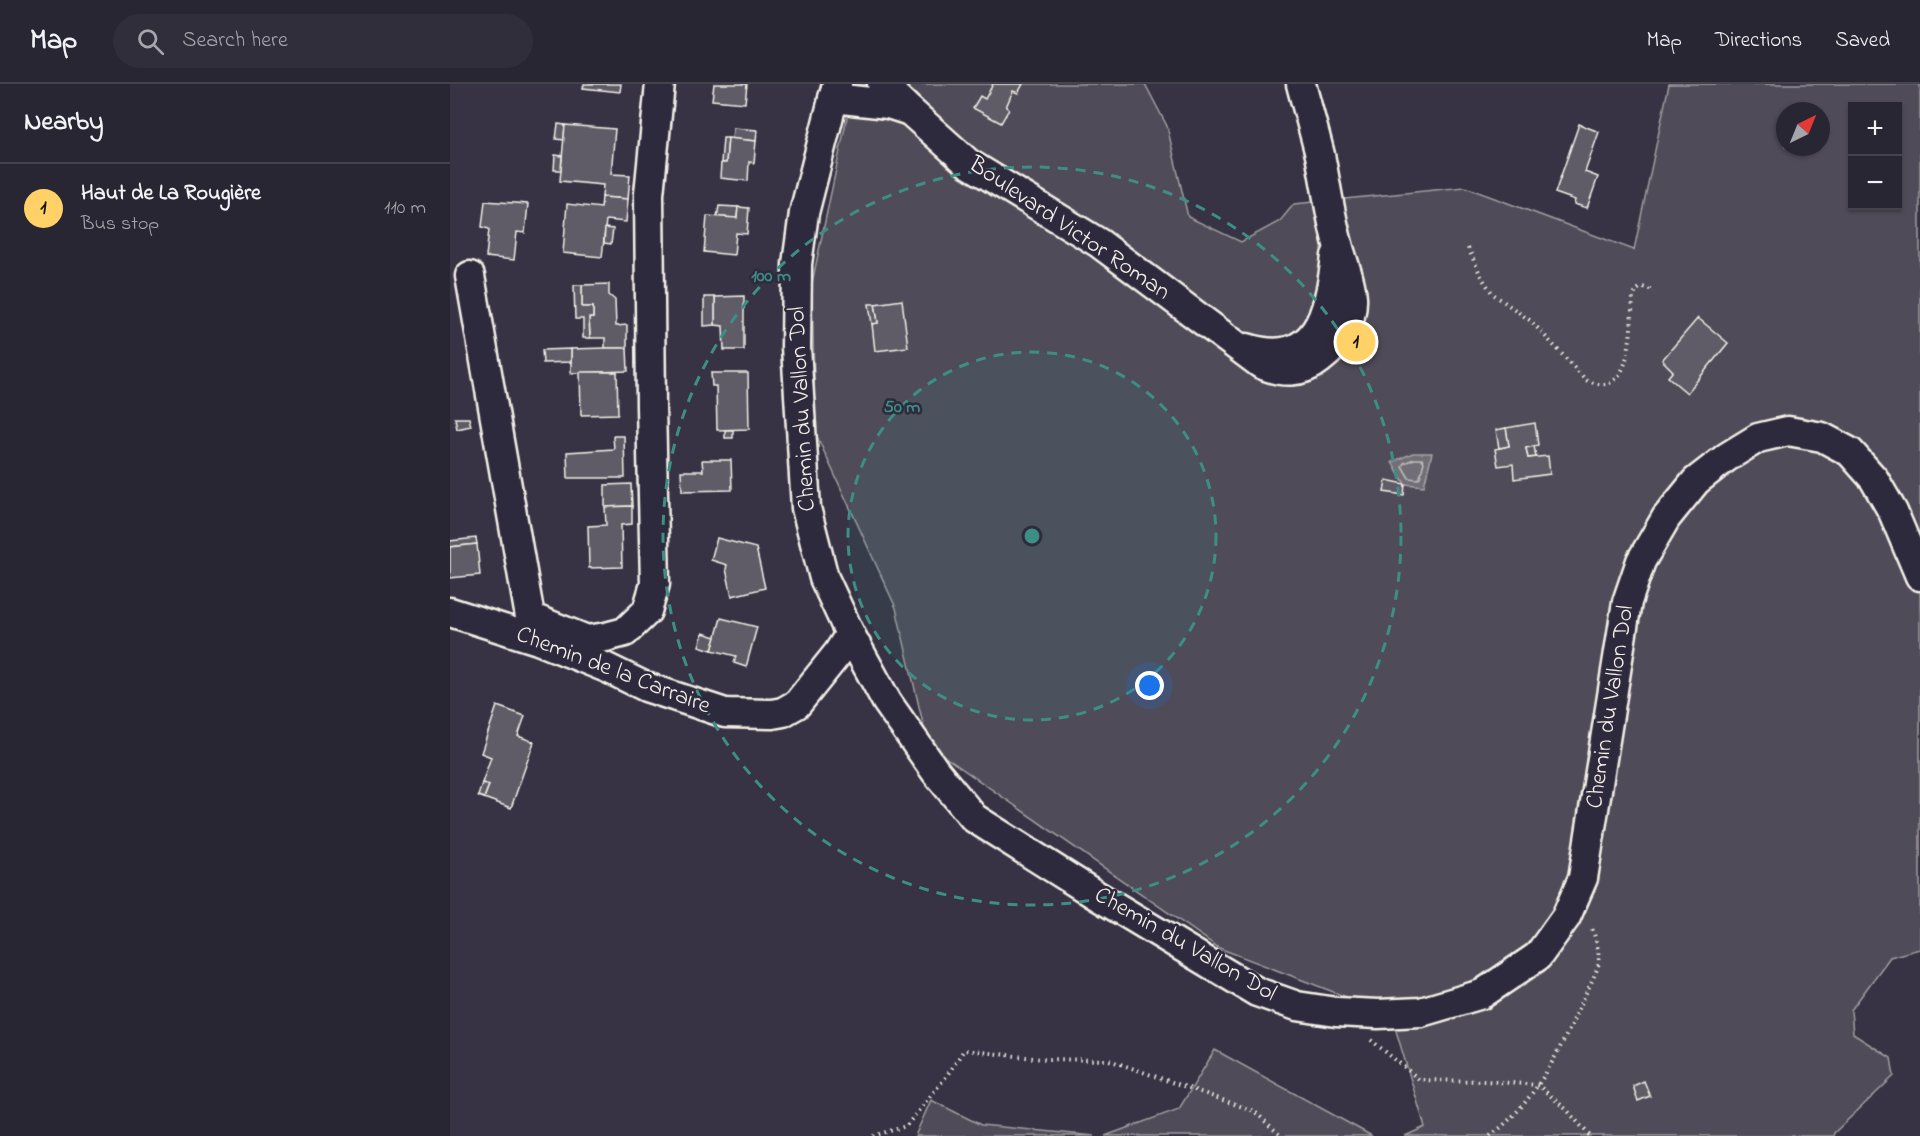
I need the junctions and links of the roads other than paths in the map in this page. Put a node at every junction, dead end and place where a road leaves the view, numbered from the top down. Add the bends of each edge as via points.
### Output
1 (660, 84) edge
2 (882, 84) edge
3 (1301, 84) edge
4 (835, 91) edge
5 (910, 111) junction
6 (470, 276) dead end
7 (1920, 576) edge
8 (450, 612) edge
9 (625, 632) junction
10 (850, 634) junction
11 (607, 668) junction

1 - 9 street via 649,194 655,584 647,611
2 - 5 street, Boulevard Victor Roman
3 - 5 street, Boulevard Victor Roman via 1338,245 1333,284 1321,324 1311,339 1299,347 1275,352 1233,343 1099,243 968,163
4 - 5 street, Boulevard Victor Roman
4 - 10 street, Chemin du Vallon Dol via 804,213 797,264 796,347 806,508 824,578
6 - 9 street via 530,617 587,640
7 - 10 street, Chemin du Vallon Dol via 1874,479 1850,452 1822,437 1788,431 1758,438 1695,481 1666,518 1641,561 1627,602 1583,878 1566,917 1538,956 1482,994 1421,1011 1378,1014 1297,1006 1257,992 974,818 887,702
8 - 11 street, Chemin de la Carraire via 538,640
9 - 11 street
10 - 11 street, Chemin de la Carraire via 797,704 772,714 725,713 646,687

